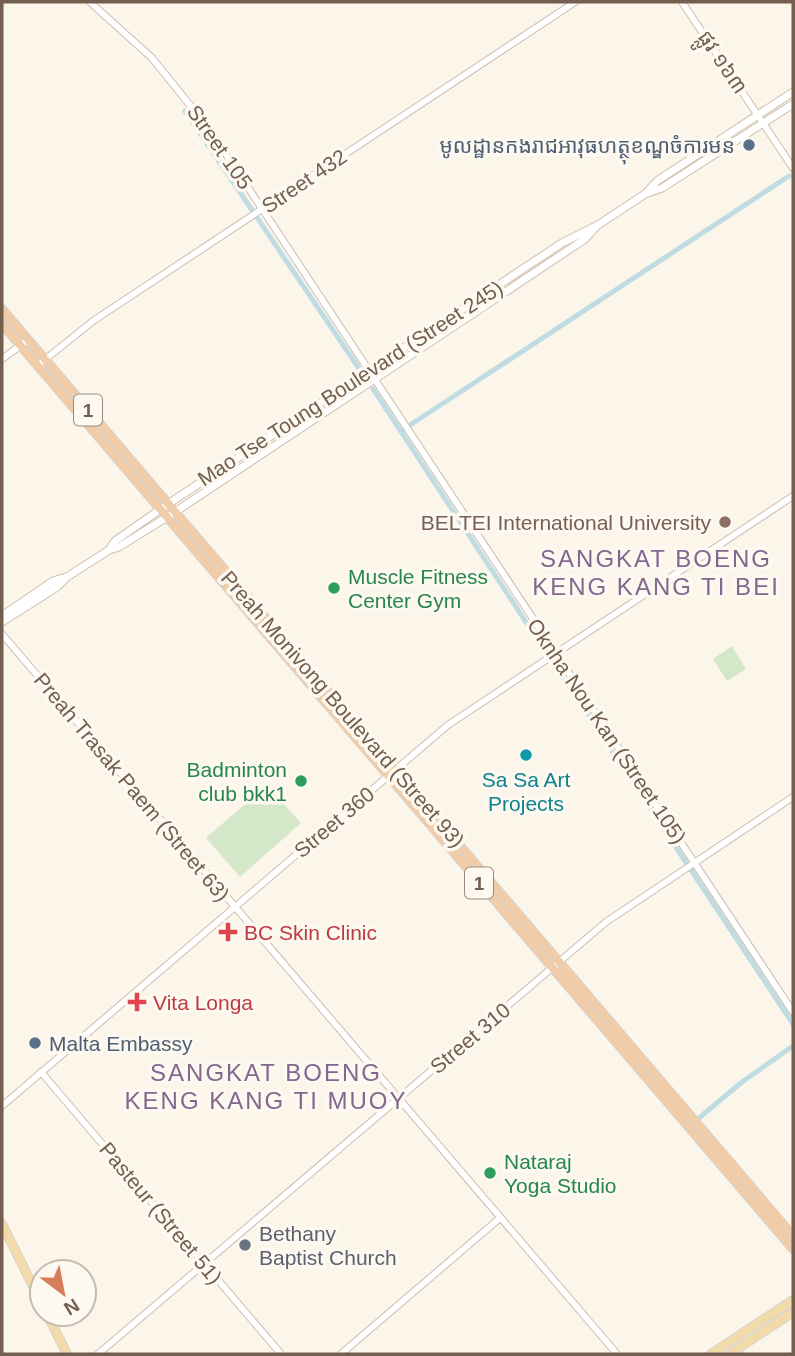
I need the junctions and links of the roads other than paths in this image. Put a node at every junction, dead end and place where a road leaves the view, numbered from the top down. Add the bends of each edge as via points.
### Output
1 (90, 2) edge
2 (575, 2) edge
3 (682, 2) edge
4 (793, 92) edge
5 (793, 104) edge
6 (758, 114) junction
7 (763, 122) junction
8 (793, 168) edge
9 (645, 194) junction
10 (261, 210) junction
11 (598, 225) junction
12 (2, 309) edge
13 (2, 324) edge
14 (24, 343) junction
15 (2, 359) edge
16 (41, 362) junction
17 (369, 371) junction
18 (374, 379) junction
19 (68, 387) junction
20 (61, 393) junction
21 (88, 410) junction
22 (80, 416) junction
23 (793, 496) edge
24 (168, 504) junction
25 (175, 512) junction
26 (163, 513) junction
27 (67, 577) junction
28 (234, 581) junction
29 (227, 588) junction
30 (2, 616) edge
31 (2, 622) edge
32 (2, 634) edge
33 (551, 656) junction
34 (395, 770) junction
35 (388, 776) junction
36 (793, 796) edge
37 (691, 865) junction
38 (234, 907) junction
39 (515, 918) junction
40 (556, 965) junction
41 (793, 1012) edge
42 (41, 1072) junction
43 (398, 1099) junction
44 (2, 1106) edge
45 (500, 1218) junction
46 (2, 1224) edge
47 (793, 1236) edge
48 (793, 1249) edge
49 (204, 1264) junction
50 (28, 1276) edge
51 (793, 1300) edge
52 (793, 1312) edge
53 (54, 1328) edge
54 (67, 1354) edge
55 (98, 1354) edge
56 (281, 1354) edge
57 (341, 1354) edge
58 (617, 1354) edge
59 (711, 1354) edge
60 (730, 1354) edge

1 - 10 street, Street 105 via 152,58 183,94
2 - 10 street, Street 432
3 - 6 street, ផ្លូវ ១៦៣
4 - 6 main road, Mao Tse Toung Boulevard (Street 245)
5 - 7 main road, Mao Tse Toung Boulevard (Street 245)
6 - 7 street, ផ្លូវ ១៦៣
6 - 9 main road, Mao Tse Toung Boulevard (Street 245) via 657,181
7 - 8 street, ផ្លូវ ១៦៣
7 - 9 main road, Mao Tse Toung Boulevard (Street 245) via 662,188
9 - 11 main road, Mao Tse Toung Boulevard (Street 245)
10 - 16 street, Street 432 via 93,321
10 - 17 street, Street 105
11 - 17 main road, Mao Tse Toung Boulevard (Street 245) via 580,232
11 - 18 main road, Mao Tse Toung Boulevard (Street 245) via 585,239
12 - 14 highway, Preah Monivong Boulevard (Street 93) / 1
13 - 14 highway, Preah Monivong Boulevard (Street 93) / 1
14 - 15 street
14 - 16 highway, Preah Monivong Boulevard (Street 93) / 1
16 - 19 highway, Preah Monivong Boulevard (Street 93) / 1
16 - 20 highway, Preah Monivong Boulevard (Street 93) / 1
17 - 18 street, Street 105
17 - 24 main road, Mao Tse Toung Boulevard (Street 245)
18 - 25 main road, Mao Tse Toung Boulevard (Street 245)
18 - 33 street, Oknha Nou Kan (Street 105)
19 - 20 highway
19 - 21 highway, Preah Monivong Boulevard (Street 93) / 1
20 - 22 highway, Preah Monivong Boulevard (Street 93) / 1
21 - 22 highway
21 - 24 highway, Preah Monivong Boulevard (Street 93) / 1
22 - 26 highway, Preah Monivong Boulevard (Street 93) / 1
23 - 33 street, Street 360
24 - 25 highway, Preah Monivong Boulevard (Street 93) / 1
24 - 26 main road, Mao Tse Toung Boulevard (Street 245)
25 - 26 main road, Mao Tse Toung Boulevard (Street 245)
25 - 28 highway, Preah Monivong Boulevard (Street 93) / 1
26 - 27 main road, Mao Tse Toung Boulevard (Street 245)
26 - 29 highway, Preah Monivong Boulevard (Street 93) / 1
27 - 30 main road, Mao Tse Toung Boulevard (Street 245) via 53,581
27 - 31 main road, Mao Tse Toung Boulevard (Street 245)
28 - 29 highway
28 - 34 highway, Preah Monivong Boulevard (Street 93) / 1
29 - 35 highway, Preah Monivong Boulevard (Street 93) / 1
32 - 38 street, Preah Trasak Paem (Street 63)
33 - 34 street, Street 360 via 448,725
33 - 37 street, Oknha Nou Kan (Street 105)
34 - 35 street, Street 360
34 - 39 highway, Preah Monivong Boulevard (Street 93) / 1
35 - 38 street, Street 360
35 - 39 highway, Preah Monivong Boulevard (Street 93) / 1
36 - 37 street, Street 310
37 - 40 street, Street 310 via 612,918
37 - 41 street, Oknha Nou Kan (Street 105)
38 - 42 street, Street 360
38 - 43 street, Preah Trasak Paem (Street 63)
39 - 40 highway, Preah Monivong Boulevard (Street 93) / 1
40 - 43 street, Street 310
40 - 47 highway, Preah Monivong Boulevard (Street 93) / 1
40 - 48 highway, Preah Monivong Boulevard (Street 93) / 1
42 - 44 street, Street 360
42 - 49 street, Pasteur (Street 51)
43 - 45 street, Preah Trasak Paem (Street 63)
43 - 49 street, Street 310
45 - 57 street
45 - 58 street, Preah Trasak Paem (Street 63)
46 - 50 main road
49 - 55 street, Street 310
49 - 56 street, Pasteur (Street 51)
51 - 59 main road
52 - 60 main road
53 - 54 main road

